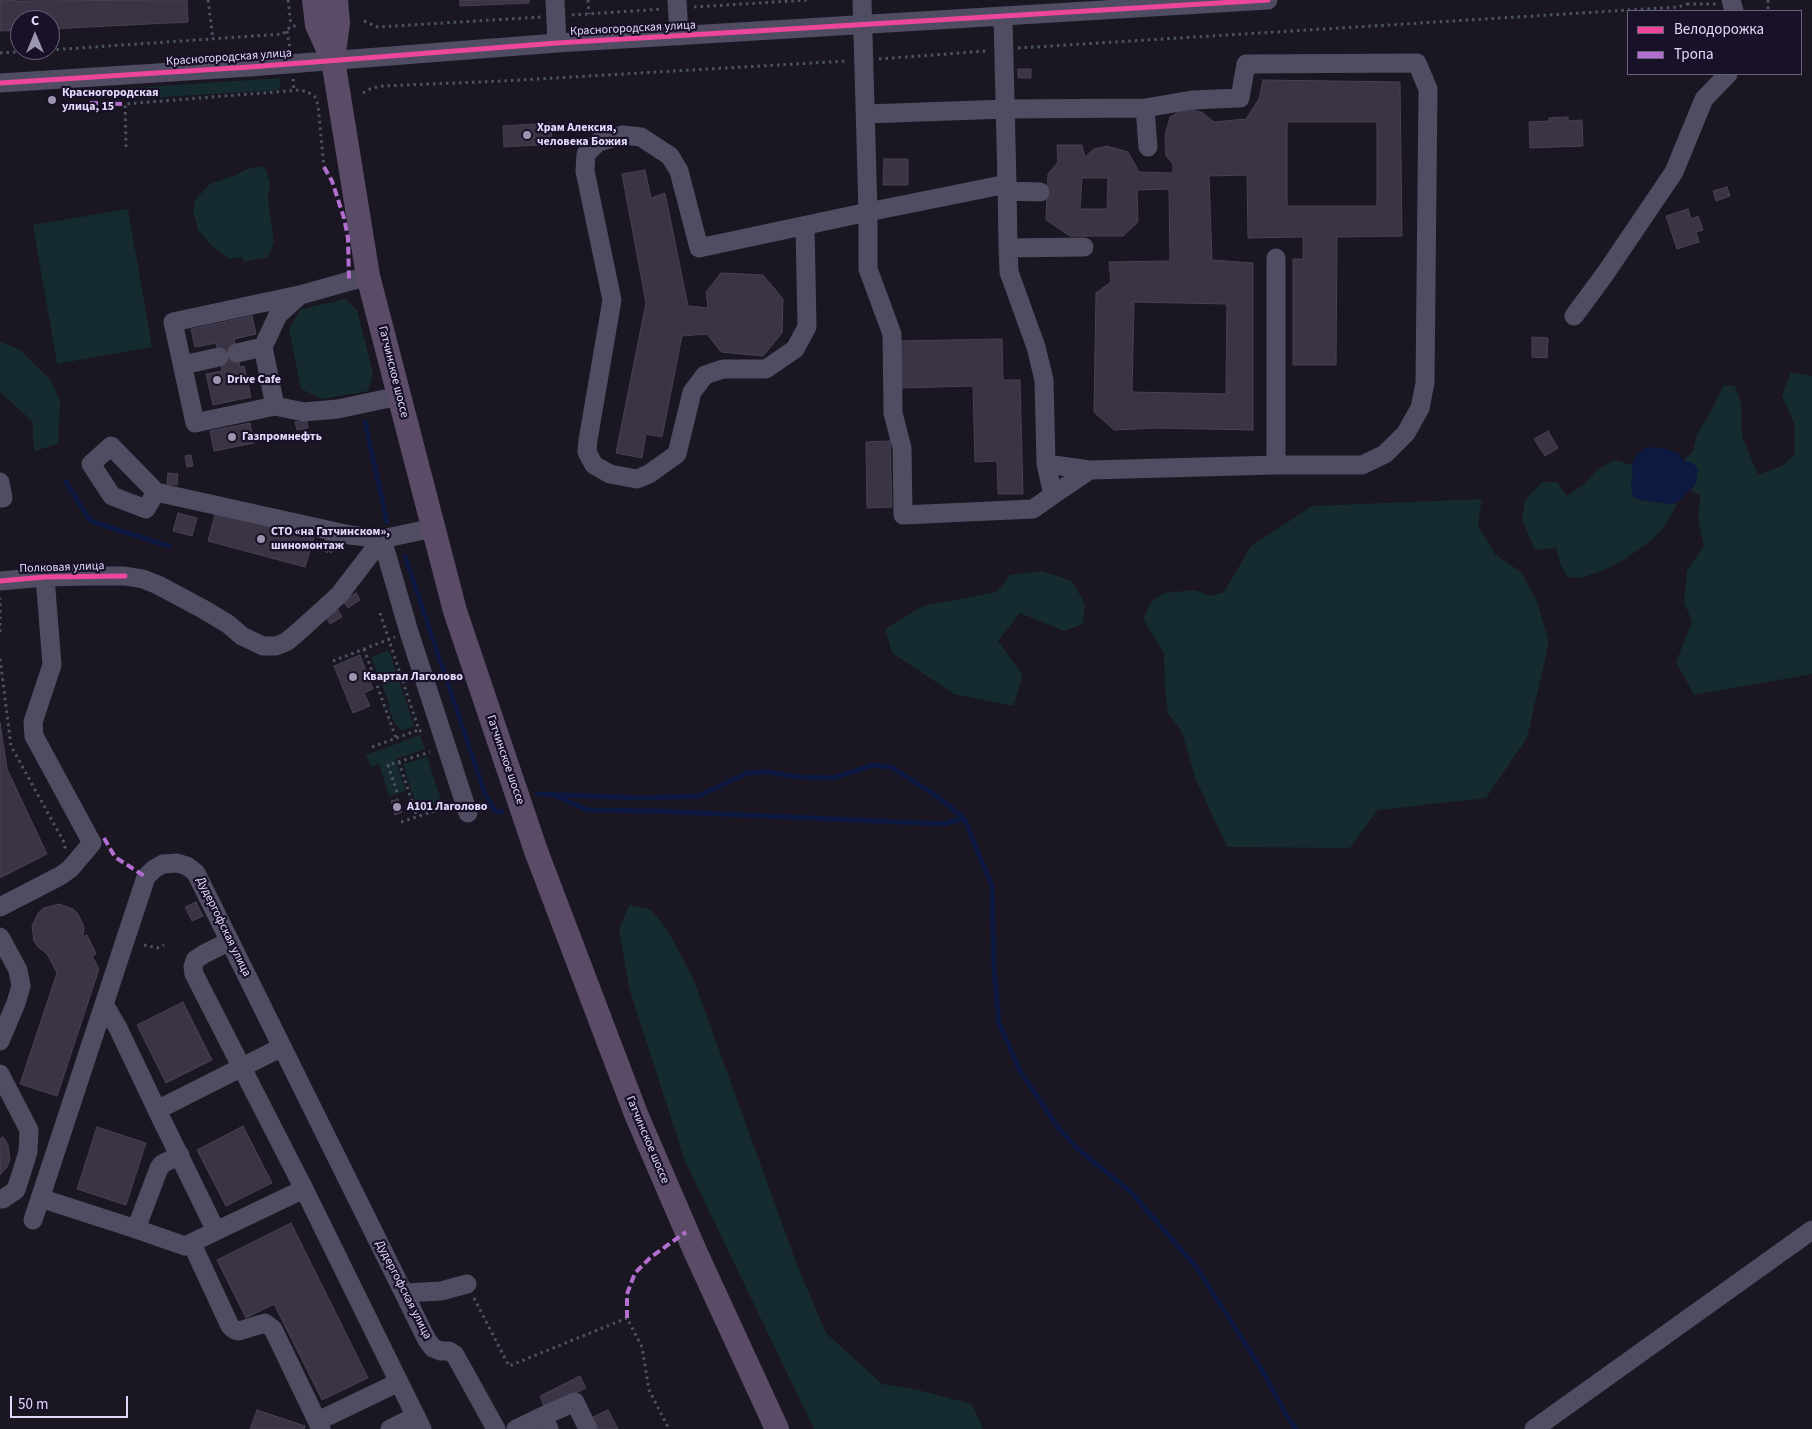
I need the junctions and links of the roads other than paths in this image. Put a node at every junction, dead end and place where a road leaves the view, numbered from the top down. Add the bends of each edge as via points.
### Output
1 (314, 0) edge
2 (336, 0) edge
3 (862, 0) edge
4 (1268, 0) edge
5 (1724, 1) edge
6 (678, 4) edge
7 (555, 8) edge
8 (1733, 10) edge
9 (1004, 17) junction
10 (862, 25) junction
11 (679, 36) junction
12 (557, 43) junction
13 (333, 60) junction
14 (1727, 75) edge
15 (0, 83) edge
16 (1145, 108) junction
17 (1006, 109) junction
18 (866, 114) junction
19 (1148, 147) dead end
20 (1008, 188) junction
21 (1040, 192) dead end
22 (868, 212) junction
23 (805, 226) junction
24 (1084, 247) dead end
25 (1008, 248) junction
26 (1276, 258) dead end
27 (368, 276) junction
28 (300, 295) junction
29 (1574, 316) dead end
30 (263, 347) junction
31 (183, 365) junction
32 (399, 396) junction
33 (275, 406) junction
34 (1046, 464) junction
35 (1276, 465) junction
36 (1090, 470) junction
37 (0, 482) edge
38 (156, 492) dead end
39 (1053, 495) junction
40 (0, 498) edge
41 (433, 528) junction
42 (382, 539) junction
43 (45, 577) junction
44 (0, 581) edge
45 (468, 813) dead end
46 (0, 907) edge
47 (0, 938) edge
48 (230, 941) junction
49 (104, 1004) junction
50 (0, 1042) edge
51 (282, 1047) junction
52 (242, 1068) junction
53 (0, 1074) edge
54 (158, 1110) junction
55 (28, 1152) junction
56 (180, 1155) junction
57 (52, 1160) junction
58 (304, 1189) junction
59 (40, 1198) junction
60 (0, 1199) edge
61 (33, 1220) dead end
62 (136, 1229) junction
63 (1812, 1230) edge
64 (216, 1231) junction
65 (192, 1244) junction
66 (467, 1284) road end
67 (404, 1293) junction
68 (399, 1382) junction
69 (419, 1423) edge
70 (546, 1423) edge
71 (320, 1425) edge
72 (390, 1429) edge
73 (496, 1429) edge
74 (516, 1429) edge
75 (588, 1429) edge
76 (777, 1429) edge
77 (1534, 1429) edge

1 - 13 main road, Гатчинское шоссе via 317,25
2 - 13 main road, Гатчинское шоссе via 338,23
3 - 10 street
4 - 9 street, Красногородская улица
5 - 8 street
6 - 11 street
7 - 12 street
9 - 10 street, Красногородская улица
9 - 17 street
10 - 11 street, Красногородская улица
10 - 18 street
11 - 12 street, Красногородская улица
12 - 13 street, Красногородская улица
13 - 15 street, Красногородская улица
13 - 27 main road, Гатчинское шоссе
14 - 29 street via 1704,99 1674,172
16 - 17 street
16 - 19 street
16 - 35 street via 1192,100 1240,98 1246,64 1417,63 1428,89 1425,383 1420,408 1406,433 1390,449 1362,465
17 - 18 street
17 - 20 street
18 - 22 street
20 - 21 street
20 - 22 street
20 - 25 street
22 - 23 street
22 - 39 street via 868,269 892,334 893,413 902,448 903,515 1032,510
23 - 23 street via 807,327 795,349 766,369 723,369 705,375 692,392 677,454 649,474 637,479 610,474 594,465 587,452 588,440 612,300 585,170 586,154 598,142 623,135 640,137 670,156 680,170 700,248
24 - 25 street
25 - 34 street via 1010,272 1044,380
26 - 35 street
27 - 28 street
27 - 32 main road, Гатчинское шоссе
28 - 30 street via 278,315
28 - 31 street via 174,322
30 - 31 street
30 - 33 street
31 - 33 street via 195,423
32 - 33 street via 338,410 304,412
32 - 41 main road, Гатчинское шоссе
34 - 36 street
34 - 39 street
35 - 36 street
36 - 39 street
37 - 40 street via 3,498
38 - 42 street via 350,535
41 - 42 street
41 - 76 main road, Гатчинское шоссе via 455,611 568,938 640,1123
42 - 43 street, Полковая улица via 339,595 291,638 276,646 264,646 242,636 211,614 143,579 125,576
42 - 45 street via 439,723 438,749
43 - 44 street, Полковая улица
43 - 46 street via 52,665 33,722 34,736 92,843 60,876
47 - 50 street via 18,970 22,986
48 - 49 street, Дудергофская улица via 196,873 178,863 163,864 146,877
48 - 51 street, Дудергофская улица
48 - 52 street via 195,960 193,967
49 - 54 street
49 - 57 street, Дудергофская улица
51 - 52 street
51 - 67 street, Дудергофская улица
52 - 54 street
52 - 58 street
53 - 55 street via 29,1130
54 - 56 street
55 - 57 street
55 - 60 street via 16,1190
56 - 62 street via 159,1168
56 - 64 street
57 - 59 street, Дудергофская улица
58 - 64 street
58 - 68 street
59 - 61 street, Дудергофская улица
59 - 62 street
62 - 65 street via 180,1246
63 - 77 street
64 - 65 street
65 - 71 street via 230,1326 239,1331 265,1324 273,1329
66 - 67 street via 441,1291
67 - 73 street, Дудергофская улица via 433,1348 455,1355
68 - 69 street
68 - 71 street
69 - 72 street
70 - 74 street
70 - 75 street via 575,1402

